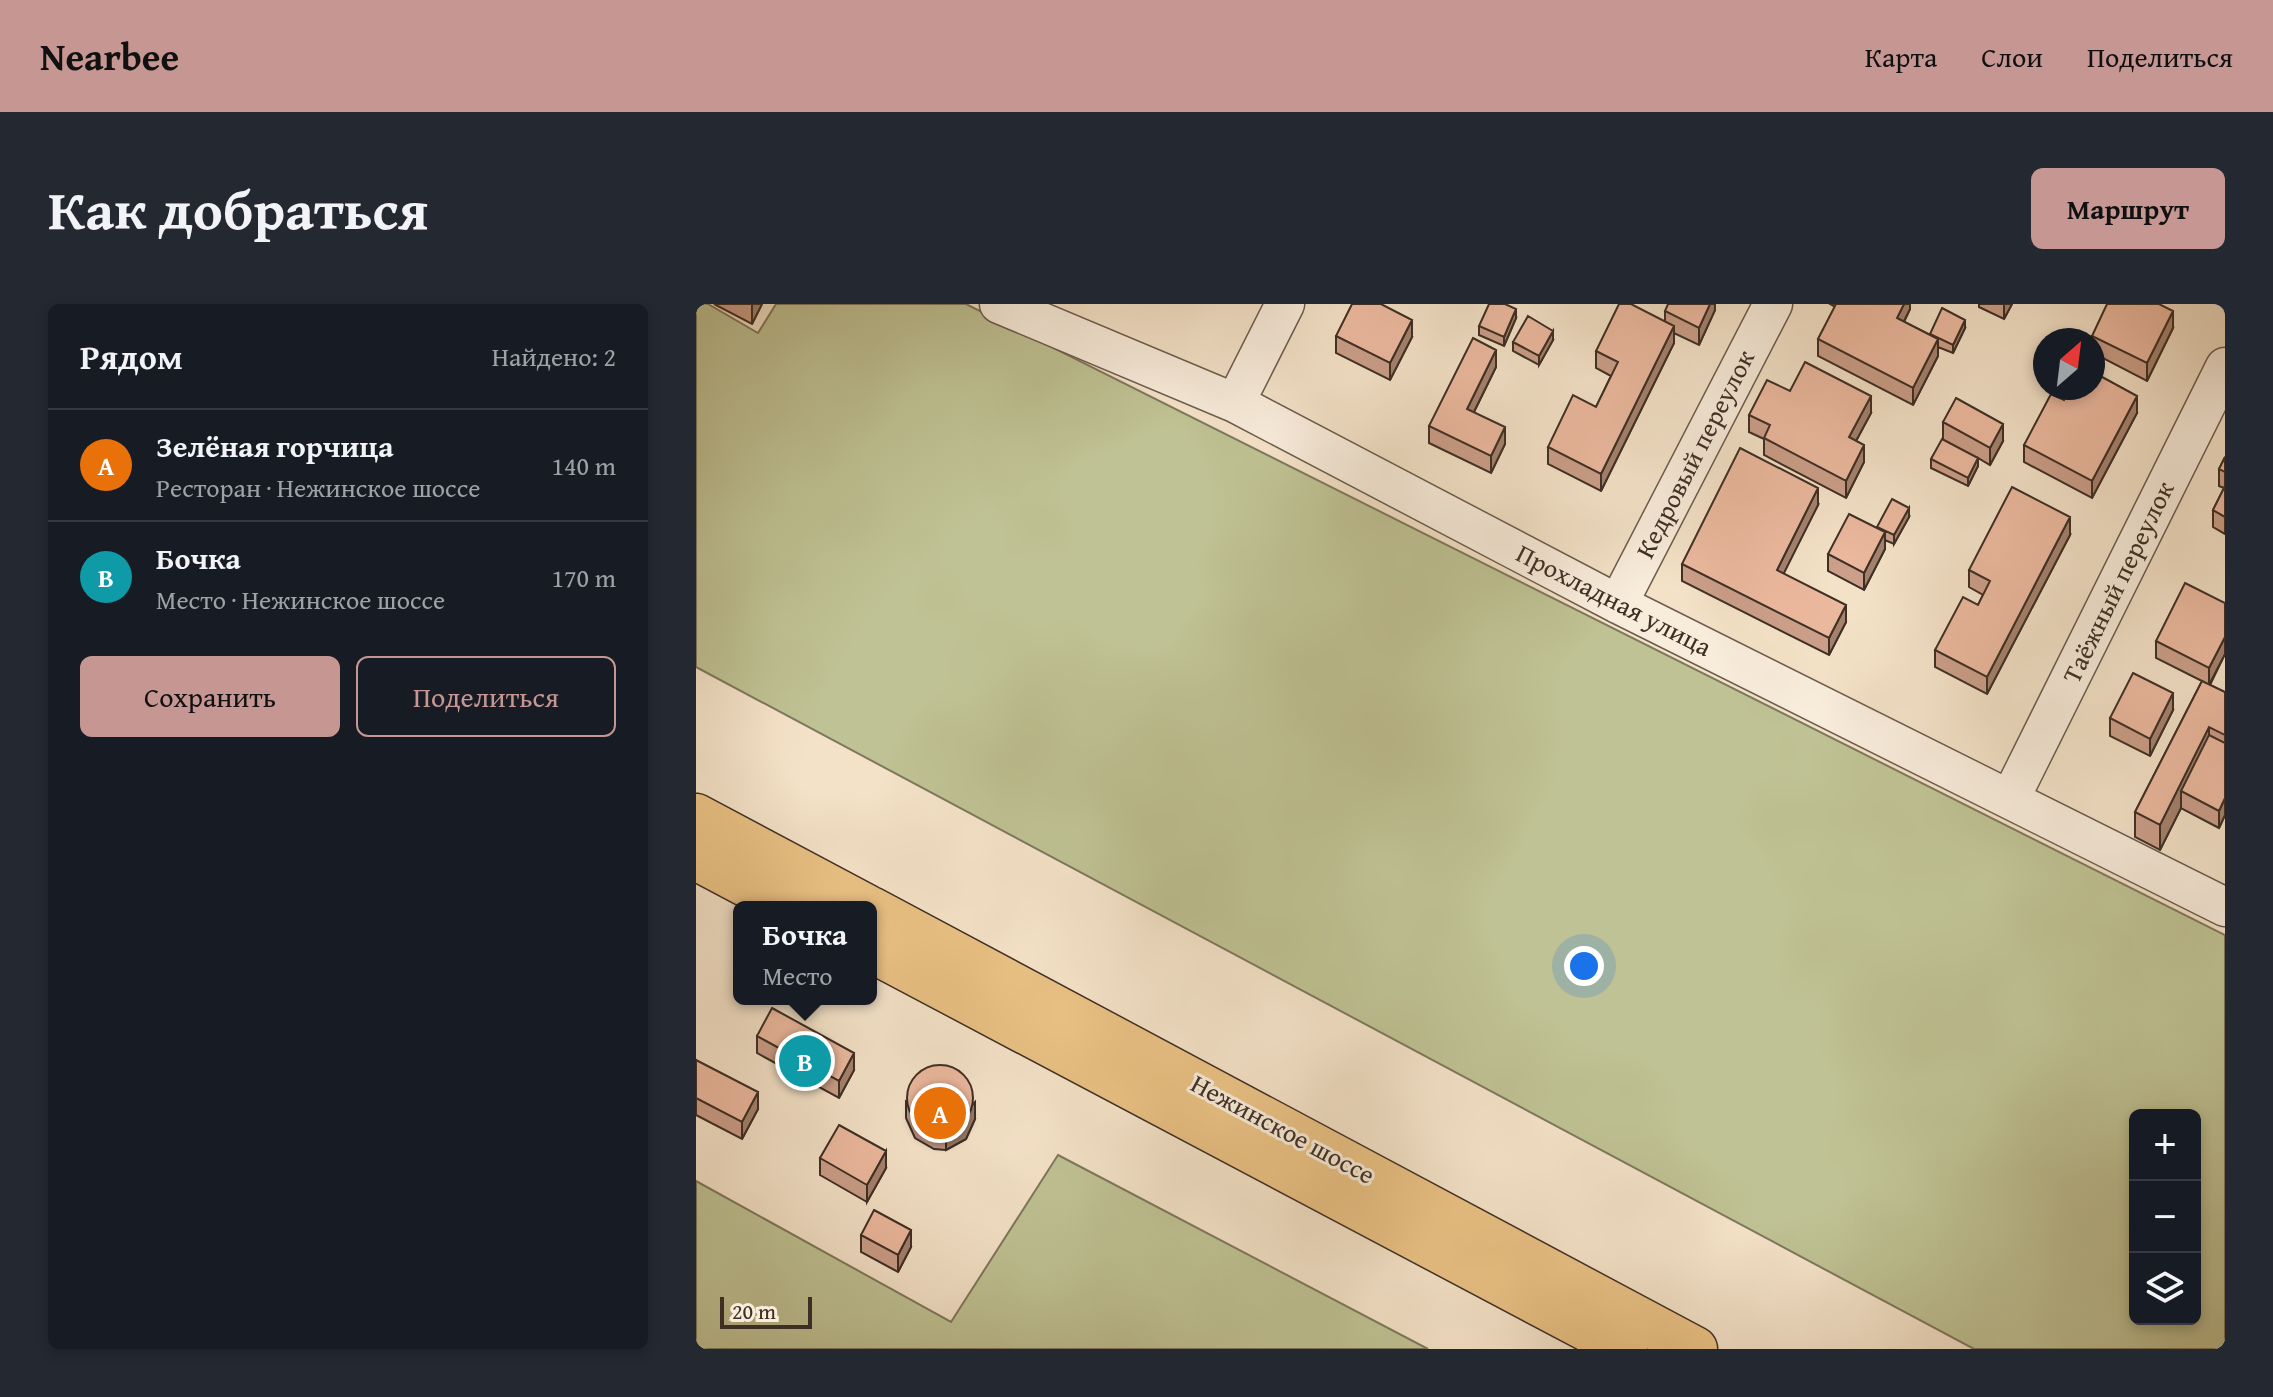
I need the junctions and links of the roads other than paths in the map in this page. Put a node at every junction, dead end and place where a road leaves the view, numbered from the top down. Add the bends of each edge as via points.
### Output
1 (999, 304) edge
2 (1285, 304) edge
3 (1773, 304) edge
4 (2225, 367) edge
5 (1235, 403) junction
6 (1618, 604) junction
7 (2011, 797) junction
8 (696, 816) edge
9 (696, 858) edge
10 (778, 901) edge
11 (856, 901) edge
12 (2225, 907) edge
13 (877, 912) edge
14 (877, 953) edge
15 (1625, 1349) edge
16 (1695, 1349) edge

1 - 5 street, Прохладная улица
2 - 5 street
3 - 6 street, Кедровый переулок
4 - 7 street, Таёжный переулок
5 - 6 street, Прохладная улица
6 - 7 street, Прохладная улица
7 - 12 street, Прохладная улица
8 - 11 main road, Нежинское шоссе
9 - 10 main road
13 - 16 main road, Нежинское шоссе
14 - 15 main road, Нежинское шоссе

